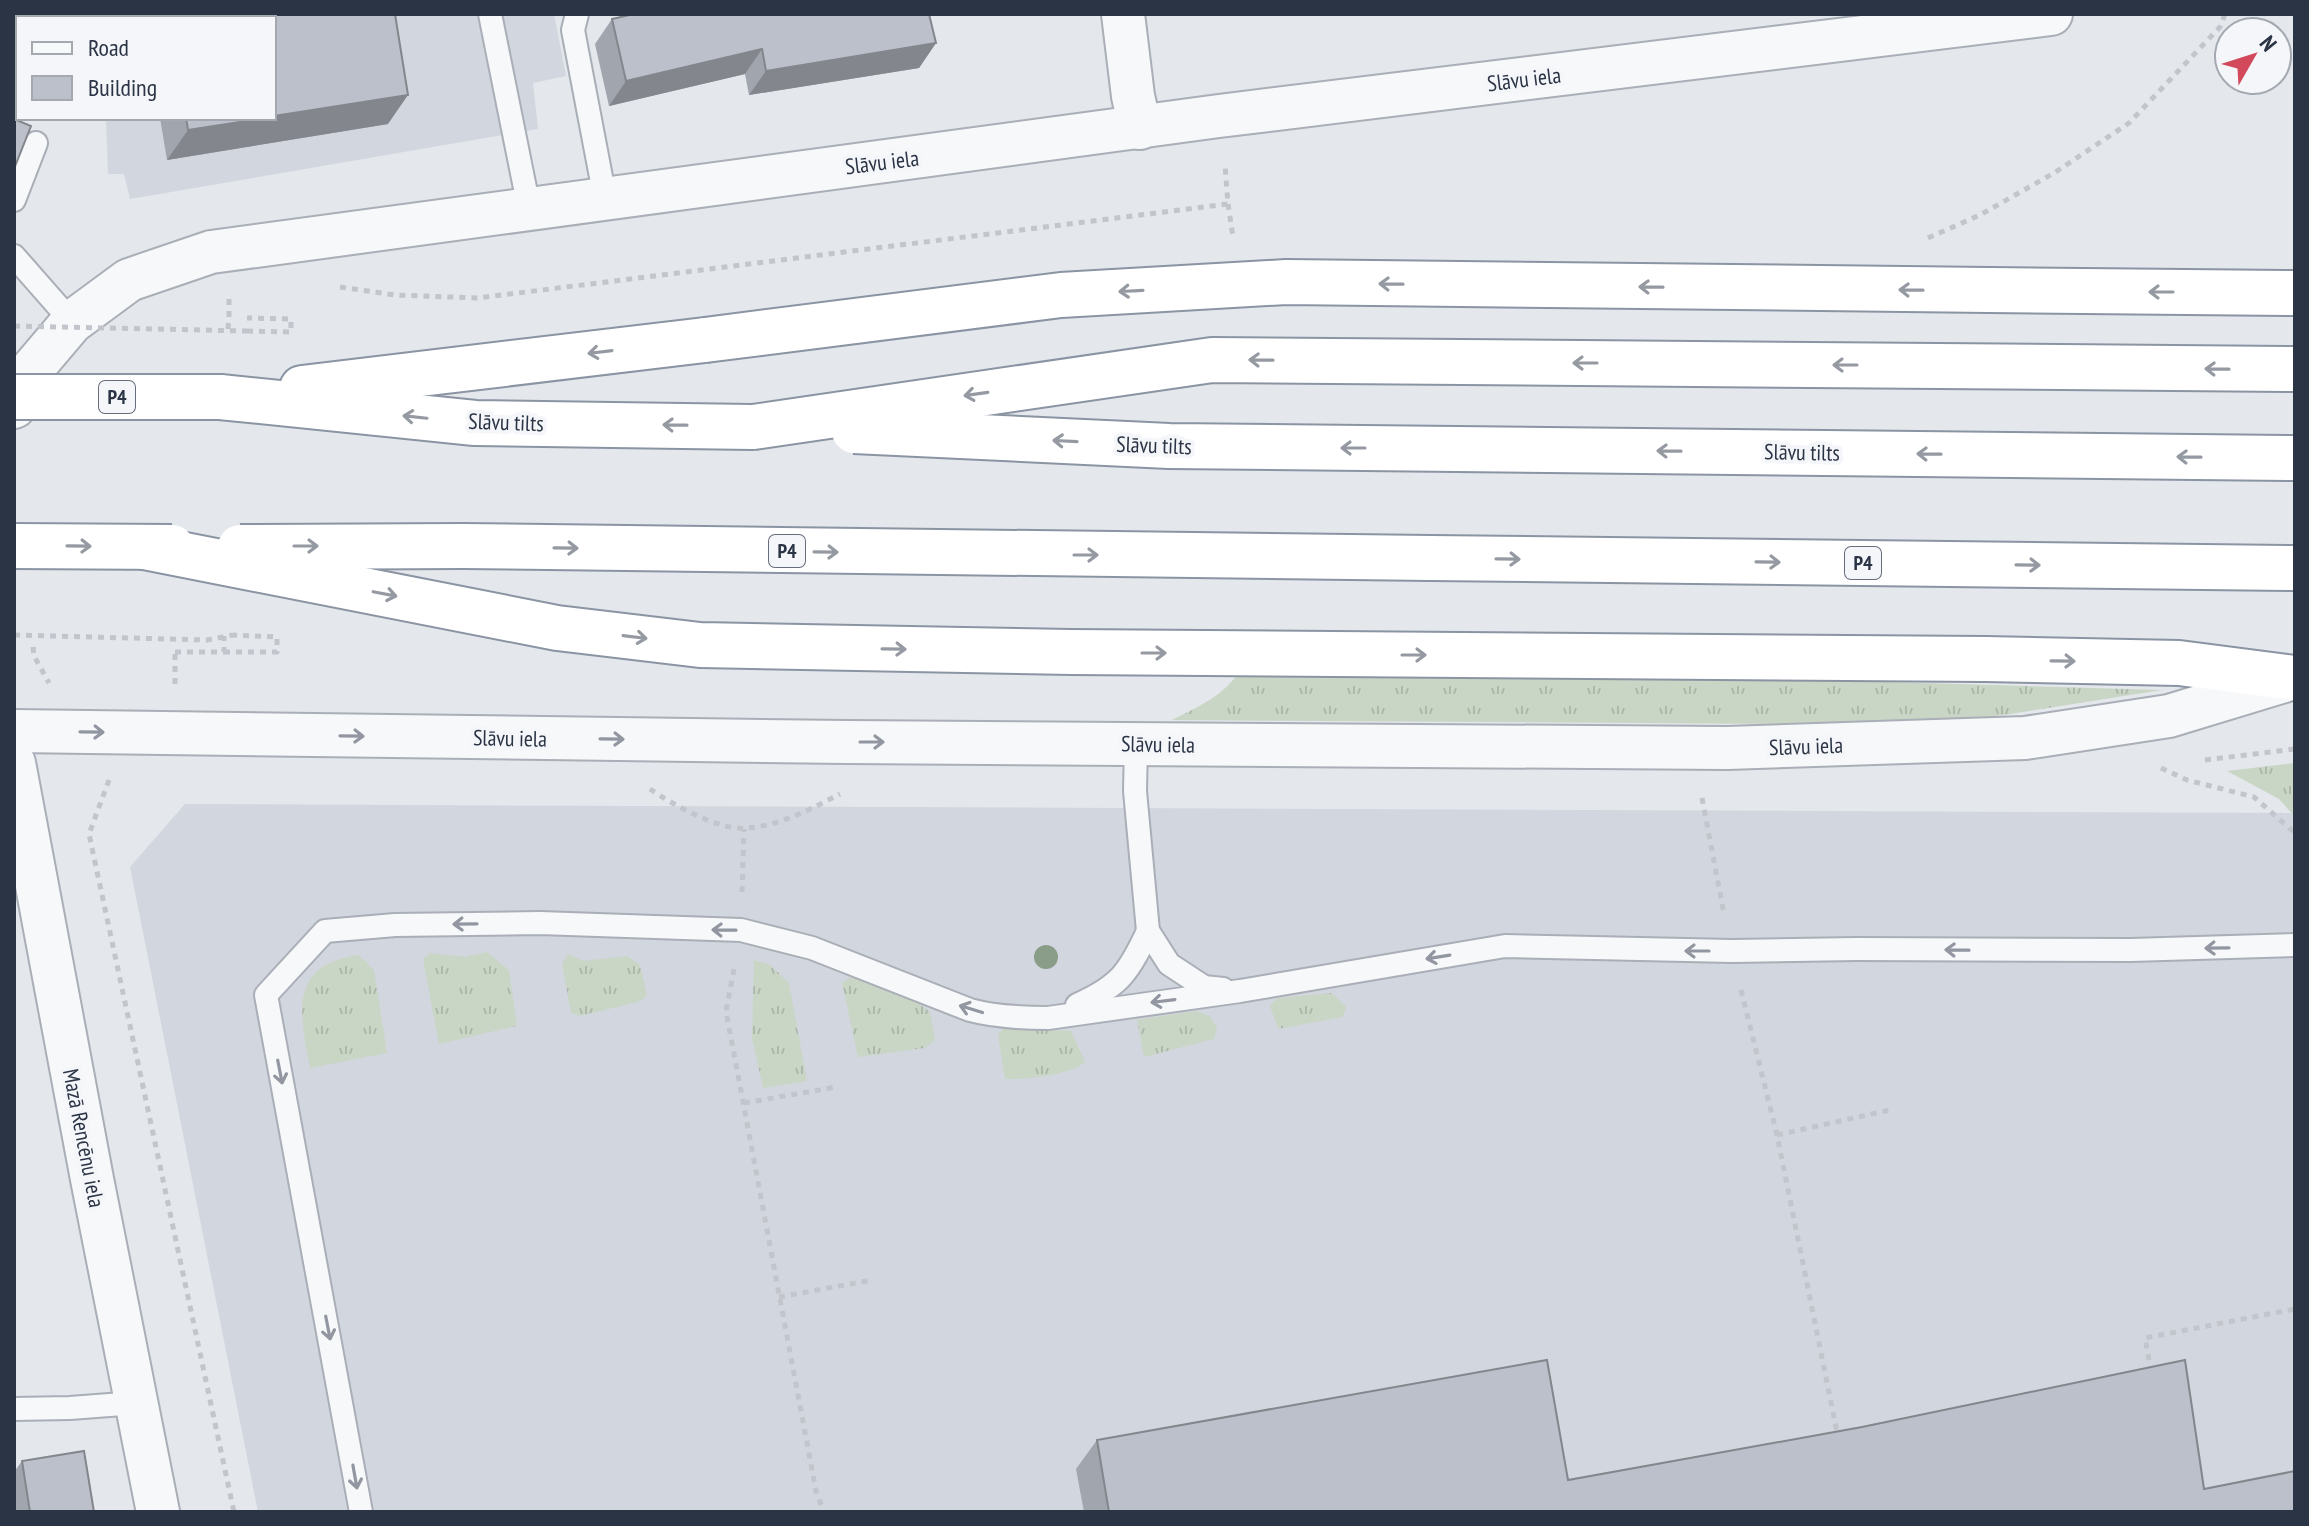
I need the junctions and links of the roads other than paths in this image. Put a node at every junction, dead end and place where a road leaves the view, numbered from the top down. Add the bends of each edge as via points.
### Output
1 (490, 14) edge
2 (577, 14) edge
3 (1123, 14) edge
4 (2051, 14) edge
5 (1140, 128) junction
6 (36, 143) dead end
7 (605, 198) junction
8 (14, 200) edge
9 (529, 208) junction
10 (14, 256) edge
11 (2295, 293) edge
12 (72, 322) junction
13 (2295, 369) edge
14 (14, 397) edge
15 (220, 397) junction
16 (14, 407) edge
17 (753, 427) junction
18 (2295, 458) edge
19 (14, 546) edge
20 (144, 547) junction
21 (2295, 568) edge
22 (2295, 678) edge
23 (14, 731) edge
24 (1136, 744) junction
25 (14, 763) edge
26 (1148, 931) junction
27 (2295, 945) edge
28 (1240, 991) junction
29 (1048, 1018) junction
30 (136, 1403) junction
31 (14, 1409) edge
32 (158, 1512) edge
33 (361, 1512) edge

1 - 9 lane
2 - 7 lane via 573,30
3 - 5 street
4 - 5 street, Slāvu iela
5 - 7 street, Slāvu iela
6 - 8 lane
7 - 9 street, Slāvu iela
9 - 12 street, Slāvu iela via 211,252 129,280
10 - 12 lane
11 -> 15 highway, bridge via 1286,282 1061,295
12 - 16 street, Slāvu iela via 22,381
13 -> 17 highway, bridge via 1212,360
14 - 15 highway, Slāvu tilts / P4, bridge
17 -> 15 highway, Slāvu tilts / P4 via 475,423
18 -> 17 highway, Slāvu tilts / P4, bridge via 1169,446
19 -> 20 highway, P4, bridge
20 -> 21 highway, P4, bridge via 463,546
20 -> 22 highway, bridge via 557,628 700,645 2179,663
22 - 24 street, Slāvu iela via 2169,716 2025,738 1727,748
23 -> 24 street, Slāvu iela
24 - 26 lane via 1135,791
25 - 30 street, Mazā Rencēnu iela
26 - 28 lane via 1169,964 1204,987
26 - 29 lane via 1132,967 1102,994
27 -> 28 lane via 1732,951 1505,946
28 -> 29 lane
29 -> 33 lane via 970,1010 812,948 741,930 540,923 325,931 266,995
30 - 31 lane
30 - 32 street, Mazā Rencēnu iela

